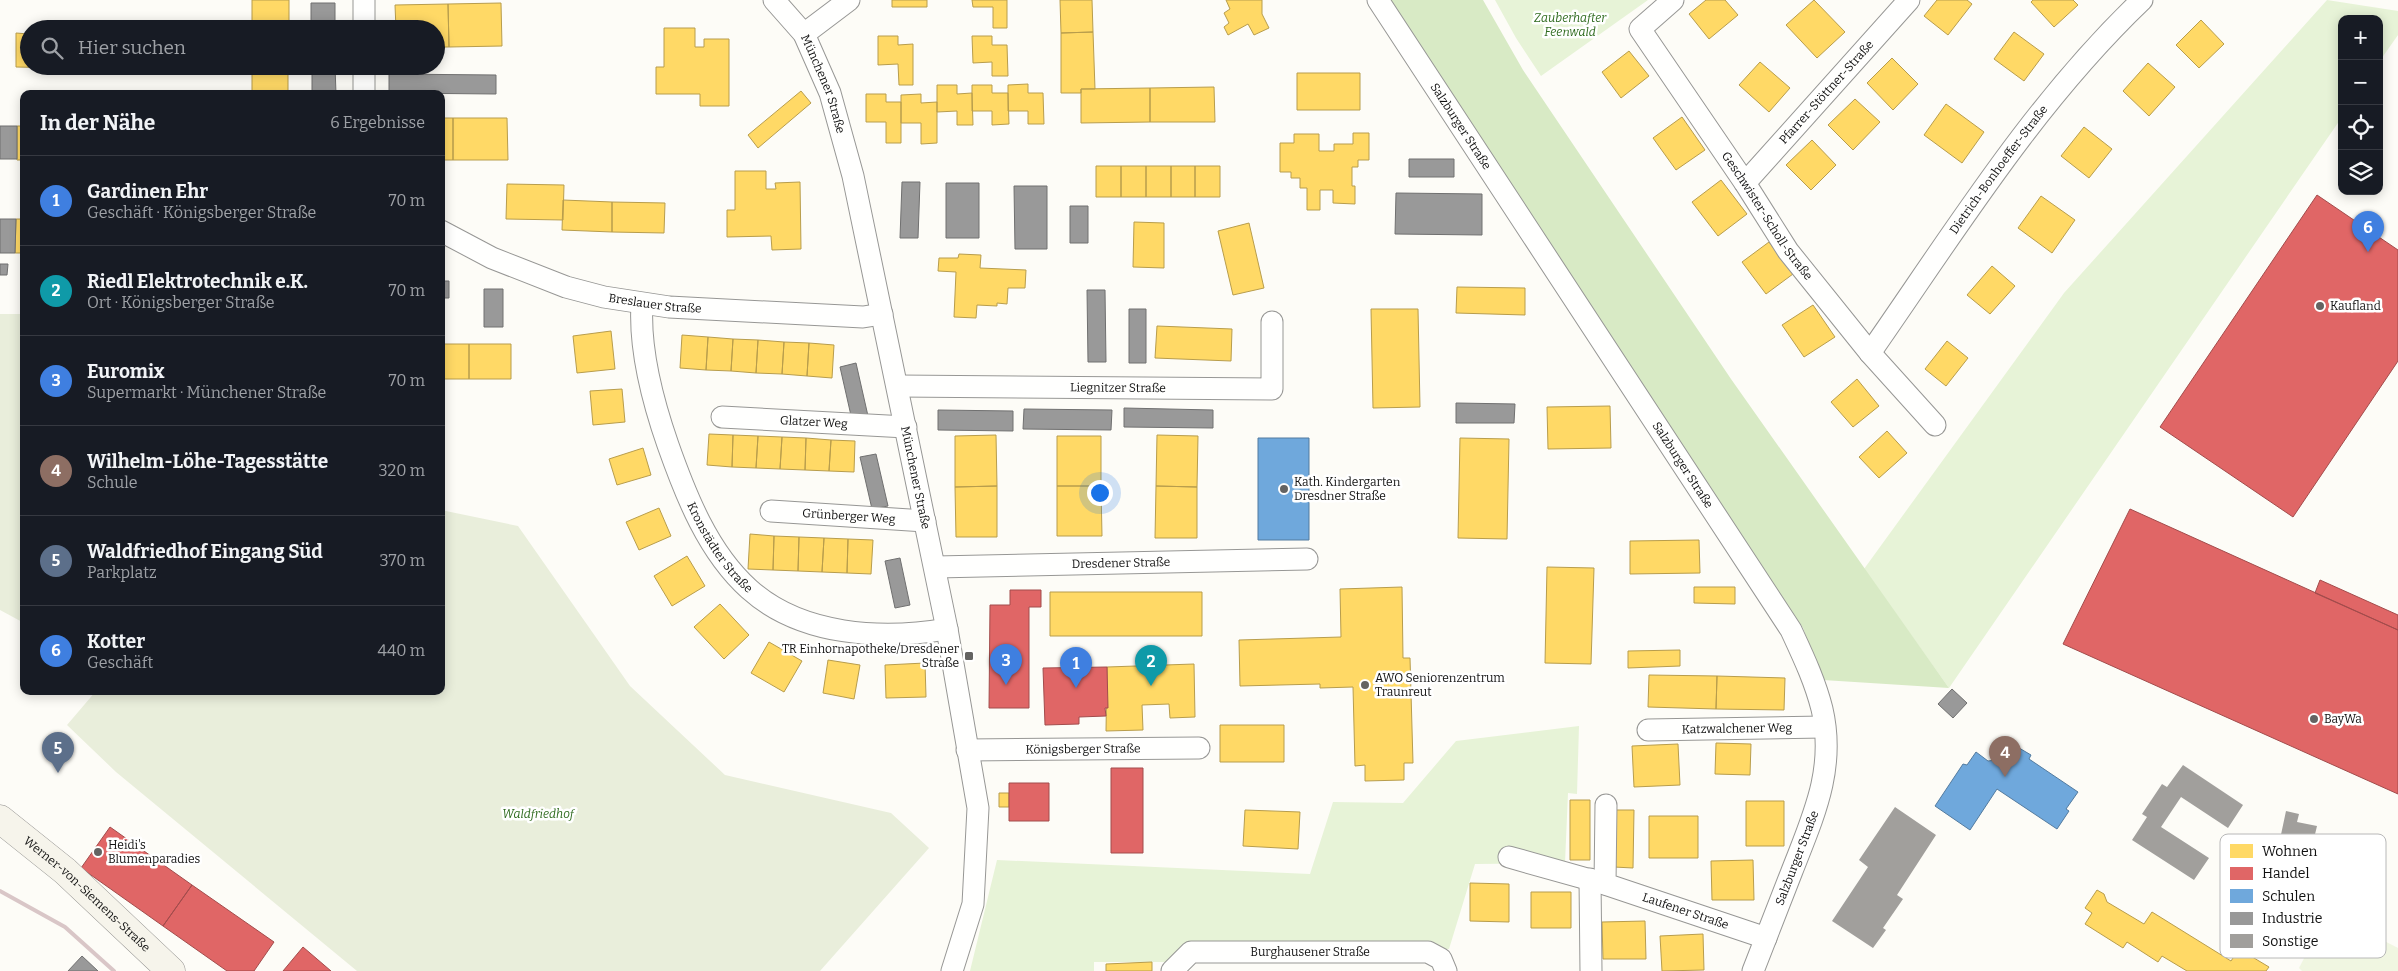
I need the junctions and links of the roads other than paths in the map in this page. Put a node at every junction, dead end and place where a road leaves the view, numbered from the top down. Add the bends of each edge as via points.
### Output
1 (364, 0) edge
2 (774, 0) edge
3 (849, 0) edge
4 (1378, 0) edge
5 (1673, 0) edge
6 (1908, 0) edge
7 (2142, 0) edge
8 (364, 20) edge
9 (804, 34) junction
10 (364, 75) edge
11 (364, 90) edge
12 (1745, 182) junction
13 (445, 233) edge
14 (642, 304) junction
15 (882, 314) junction
16 (1272, 322) dead end
17 (1870, 353) junction
18 (898, 386) junction
19 (722, 417) dead end
20 (1935, 425) dead end
21 (906, 427) junction
22 (771, 512) dead end
23 (925, 521) junction
24 (1307, 559) dead end
25 (936, 567) junction
26 (947, 630) junction
27 (1824, 727) junction
28 (1648, 730) dead end
29 (1199, 748) dead end
30 (967, 750) junction
31 (1606, 805) dead end
32 (0, 819) edge
33 (1509, 857) dead end
34 (1598, 881) junction
35 (1766, 938) junction
36 (171, 971) edge
37 (952, 971) edge
38 (1172, 971) edge
39 (1446, 971) edge
40 (1591, 971) edge
41 (1753, 971) edge

1 - 8 street
2 - 9 street, Münchener Straße
3 - 9 street
4 - 27 street, Salzburger Straße via 1791,630 1810,670
5 - 12 street, Geschwister-Scholl-Straße via 1640,29
6 - 12 street, Pfarrer-Stöttner-Straße
7 - 17 street, Dietrich-Bonhoeffer-Straße via 2109,32 2018,140
9 - 15 street, Münchener Straße via 832,102 853,176
10 - 11 street
12 - 17 street, Geschwister-Scholl-Straße via 1788,251
13 - 14 street, Breslauer Straße via 492,258 566,287
14 - 15 street, Breslauer Straße via 863,317
14 - 26 street, Kronstädter Straße via 647,367 675,466 697,517 722,558 749,590 780,612 822,628 872,634
15 - 18 street, Münchener Straße
16 - 18 street, Liegnitzer Straße via 1272,389
17 - 20 street, Geschwister-Scholl-Straße
18 - 21 street, Münchener Straße
19 - 21 street, Glatzer Weg
21 - 23 street, Münchener Straße
22 - 23 street, Grünberger Weg
23 - 25 street, Münchener Straße
24 - 25 street, Dresdener Straße
25 - 26 street, Münchener Straße
26 - 30 street, Münchener Straße
27 - 28 street, Katzwalchener Weg
27 - 35 street, Salzburger Straße via 1826,749 1820,800
29 - 30 street, Königsberger Straße
30 - 37 street, Münchener Straße via 978,808 975,889
31 - 34 street
32 - 36 street, Werner-von-Siemens-Straße via 65,871
33 - 34 street, Laufener Straße
34 - 35 street, Laufener Straße
34 - 40 street
35 - 41 street, Salzburger Straße
38 - 39 street, Burghausener Straße via 1191,952 1428,952 1441,959

